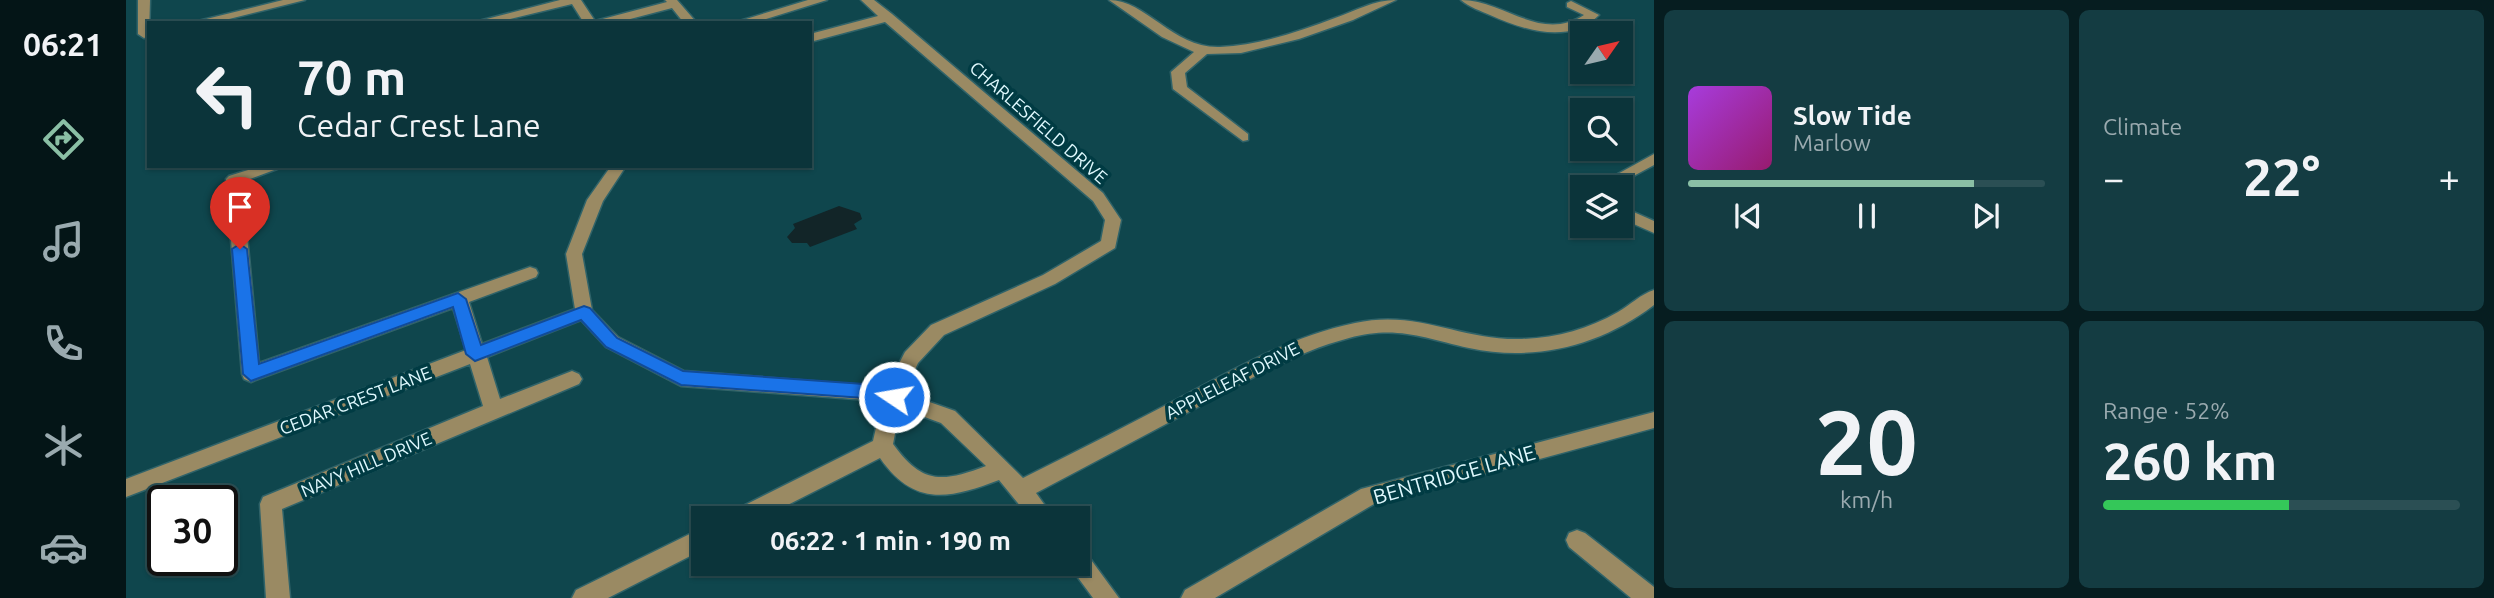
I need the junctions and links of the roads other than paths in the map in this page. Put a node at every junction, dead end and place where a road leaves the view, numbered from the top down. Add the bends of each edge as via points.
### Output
1 (144, 0) edge
2 (236, 0) edge
3 (299, 0) edge
4 (575, 0) edge
5 (821, 0) edge
6 (867, 0) edge
7 (1115, 0) edge
8 (1390, 0) edge
9 (1467, 0) edge
10 (673, 2) edge
11 (1571, 5) dead end
12 (239, 13) junction
13 (888, 17) junction
14 (205, 21) edge
15 (486, 21) edge
16 (589, 21) edge
17 (607, 21) edge
18 (689, 21) edge
19 (746, 21) edge
20 (146, 34) edge
21 (812, 37) edge
22 (126, 38) edge
23 (1204, 50) junction
24 (1243, 137) dead end
25 (1654, 159) edge
26 (271, 168) edge
27 (618, 168) edge
28 (1624, 175) edge
29 (1633, 218) edge
30 (1654, 228) edge
31 (530, 273) dead end
32 (1654, 296) edge
33 (458, 299) junction
34 (584, 312) junction
35 (475, 354) junction
36 (572, 379) dead end
37 (894, 397) junction
38 (494, 410) junction
39 (1654, 420) edge
40 (883, 446) junction
41 (1003, 469) junction
42 (126, 488) edge
43 (1021, 491) junction
44 (765, 506) edge
45 (1033, 506) edge
46 (1577, 540) dead end
47 (691, 544) edge
48 (1090, 576) edge
49 (278, 598) edge
50 (584, 598) edge
51 (1107, 598) edge
52 (1193, 598) edge
53 (1649, 598) edge

1 - 20 street
2 - 12 street
3 - 12 street
4 - 15 street
4 - 16 street
5 - 19 street
6 - 13 street, CHARLESFIELD DRIVE
7 - 23 street via 1183,43
8 - 23 street via 1245,49
9 - 11 street via 1549,30 1567,28 1593,15
10 - 17 street
10 - 18 street
12 - 14 street
13 - 21 street
13 - 37 street, CHARLESFIELD DRIVE via 1098,197 1113,220 1109,244 1081,265 933,333 913,355
20 - 22 street
23 - 24 street via 1178,72 1180,89
25 - 28 street
26 - 33 street via 234,179 251,374
27 - 34 street via 595,200 573,254
29 - 30 street
31 - 33 street
32 - 43 street, APPLELEAF DRIVE via 1602,331 1547,347 1473,342 1402,325 1378,325 1297,345
33 - 35 street
34 - 35 street, CEDAR CREST LANE
34 - 37 street via 611,342 681,378 878,392
35 - 38 street
35 - 42 street, CEDAR CREST LANE
36 - 38 street
37 - 40 street via 884,424
37 - 41 street via 948,417
38 - 49 street, NAVY HILL DRIVE via 271,504
39 - 52 street, BENTRIDGE LANE via 1369,496
40 - 41 street via 905,475 932,486 962,485
40 - 44 street
41 - 43 street
43 - 45 street
46 - 53 street
47 - 50 street
48 - 51 street

